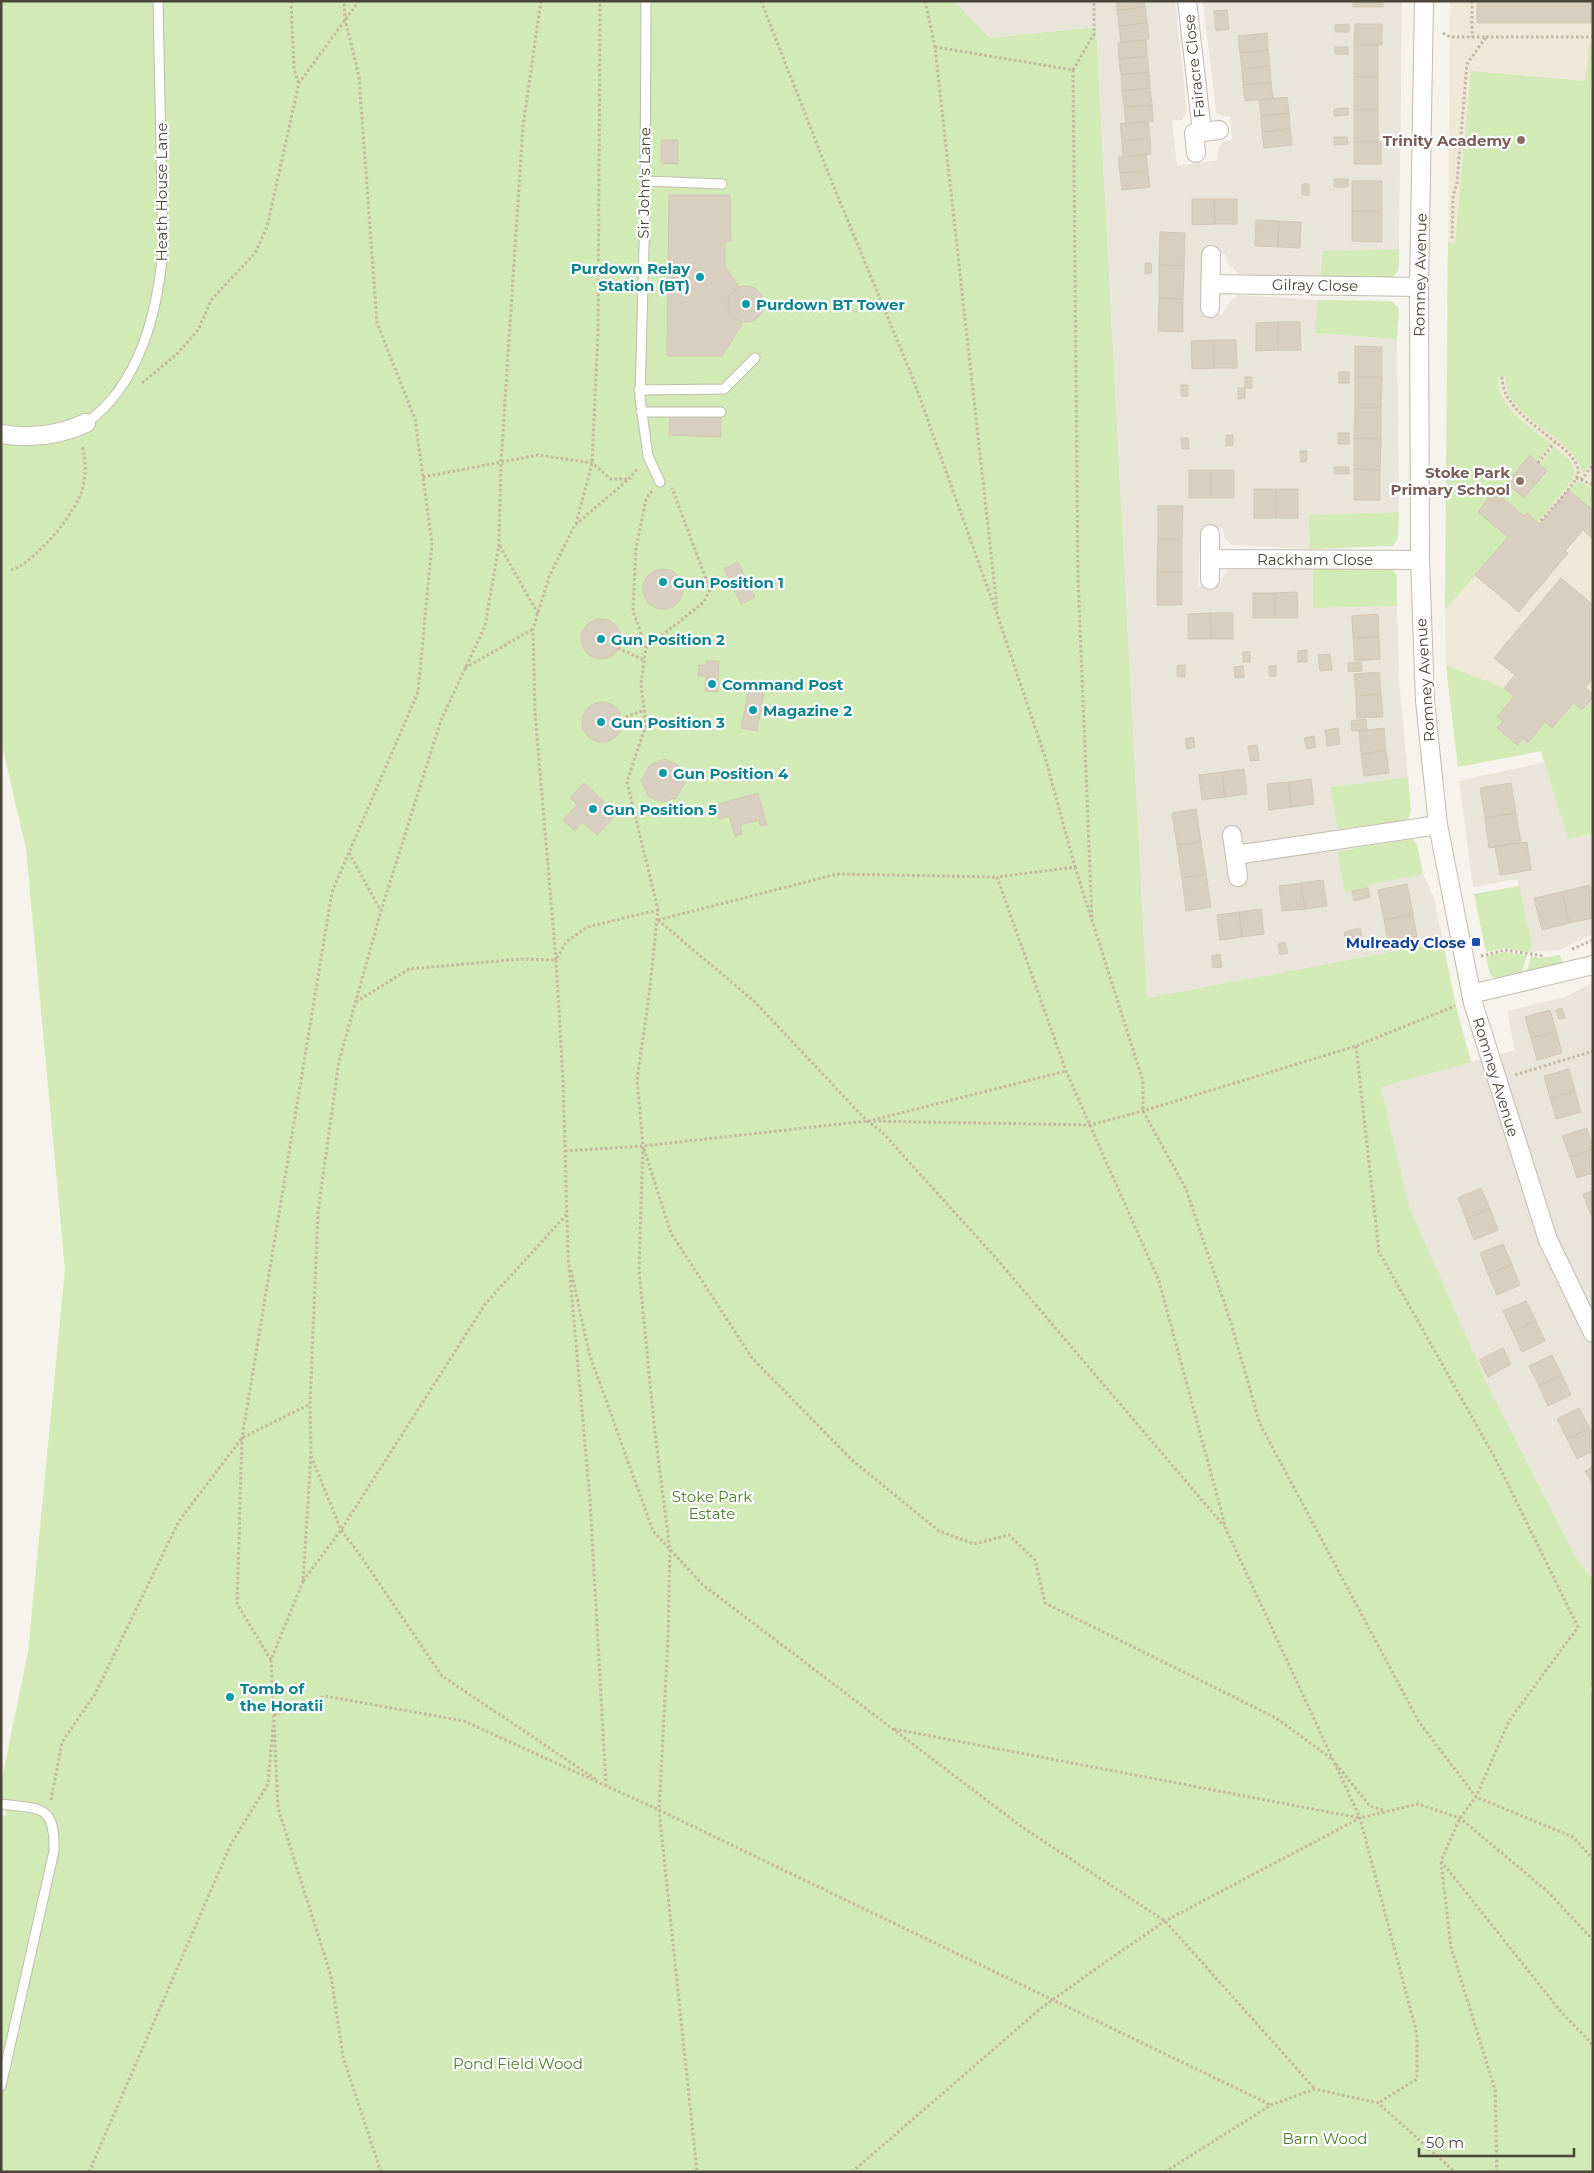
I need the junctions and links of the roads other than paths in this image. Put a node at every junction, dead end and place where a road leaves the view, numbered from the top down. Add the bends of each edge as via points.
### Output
1 (158, 1) edge
2 (646, 1) edge
3 (1187, 1) edge
4 (1424, 1) edge
5 (1220, 130) dead end
6 (1202, 132) junction
7 (1196, 153) dead end
8 (645, 181) junction
9 (722, 184) dead end
10 (1211, 255) dead end
11 (1211, 284) junction
12 (1419, 287) junction
13 (1210, 308) dead end
14 (755, 358) dead end
15 (640, 390) junction
16 (641, 412) junction
17 (721, 412) dead end
18 (81, 425) joint
19 (1, 434) edge
20 (660, 482) road end
21 (1210, 534) dead end
22 (1210, 559) junction
23 (1420, 560) junction
24 (1210, 580) dead end
25 (1438, 825) junction
26 (1232, 835) dead end
27 (1235, 855) junction
28 (1238, 877) dead end
29 (1593, 965) edge
30 (1471, 994) junction
31 (1593, 1333) edge
32 (1, 1804) edge
33 (1, 2086) edge

1 - 18 lane, Heath House Lane via 163,256 157,297 150,324 125,379 104,407
2 - 8 lane, Sir John's Lane
3 - 6 street, Fairacre Close
4 - 12 street, Romney Avenue
5 - 6 street, Fairacre Close
6 - 7 street, Fairacre Close via 1194,132
8 - 9 lane
8 - 15 lane, Sir John's Lane
10 - 11 street
11 - 12 street, Gilray Close
11 - 13 street
12 - 23 street, Romney Avenue
14 - 15 lane via 724,389
15 - 16 lane, Sir John's Lane
16 - 17 lane
16 - 20 lane, Sir John's Lane via 648,456
18 - 19 street, Heath House Lane via 38,437
21 - 22 street
22 - 23 street, Rackham Close
22 - 24 street
23 - 25 street, Romney Avenue via 1425,701
25 - 27 street
25 - 30 street, Romney Avenue
26 - 27 street
27 - 28 street
29 - 30 street
30 - 31 street, Romney Avenue via 1548,1240
32 - 33 lane via 36,1808 48,1815 55,1830 54,1851

